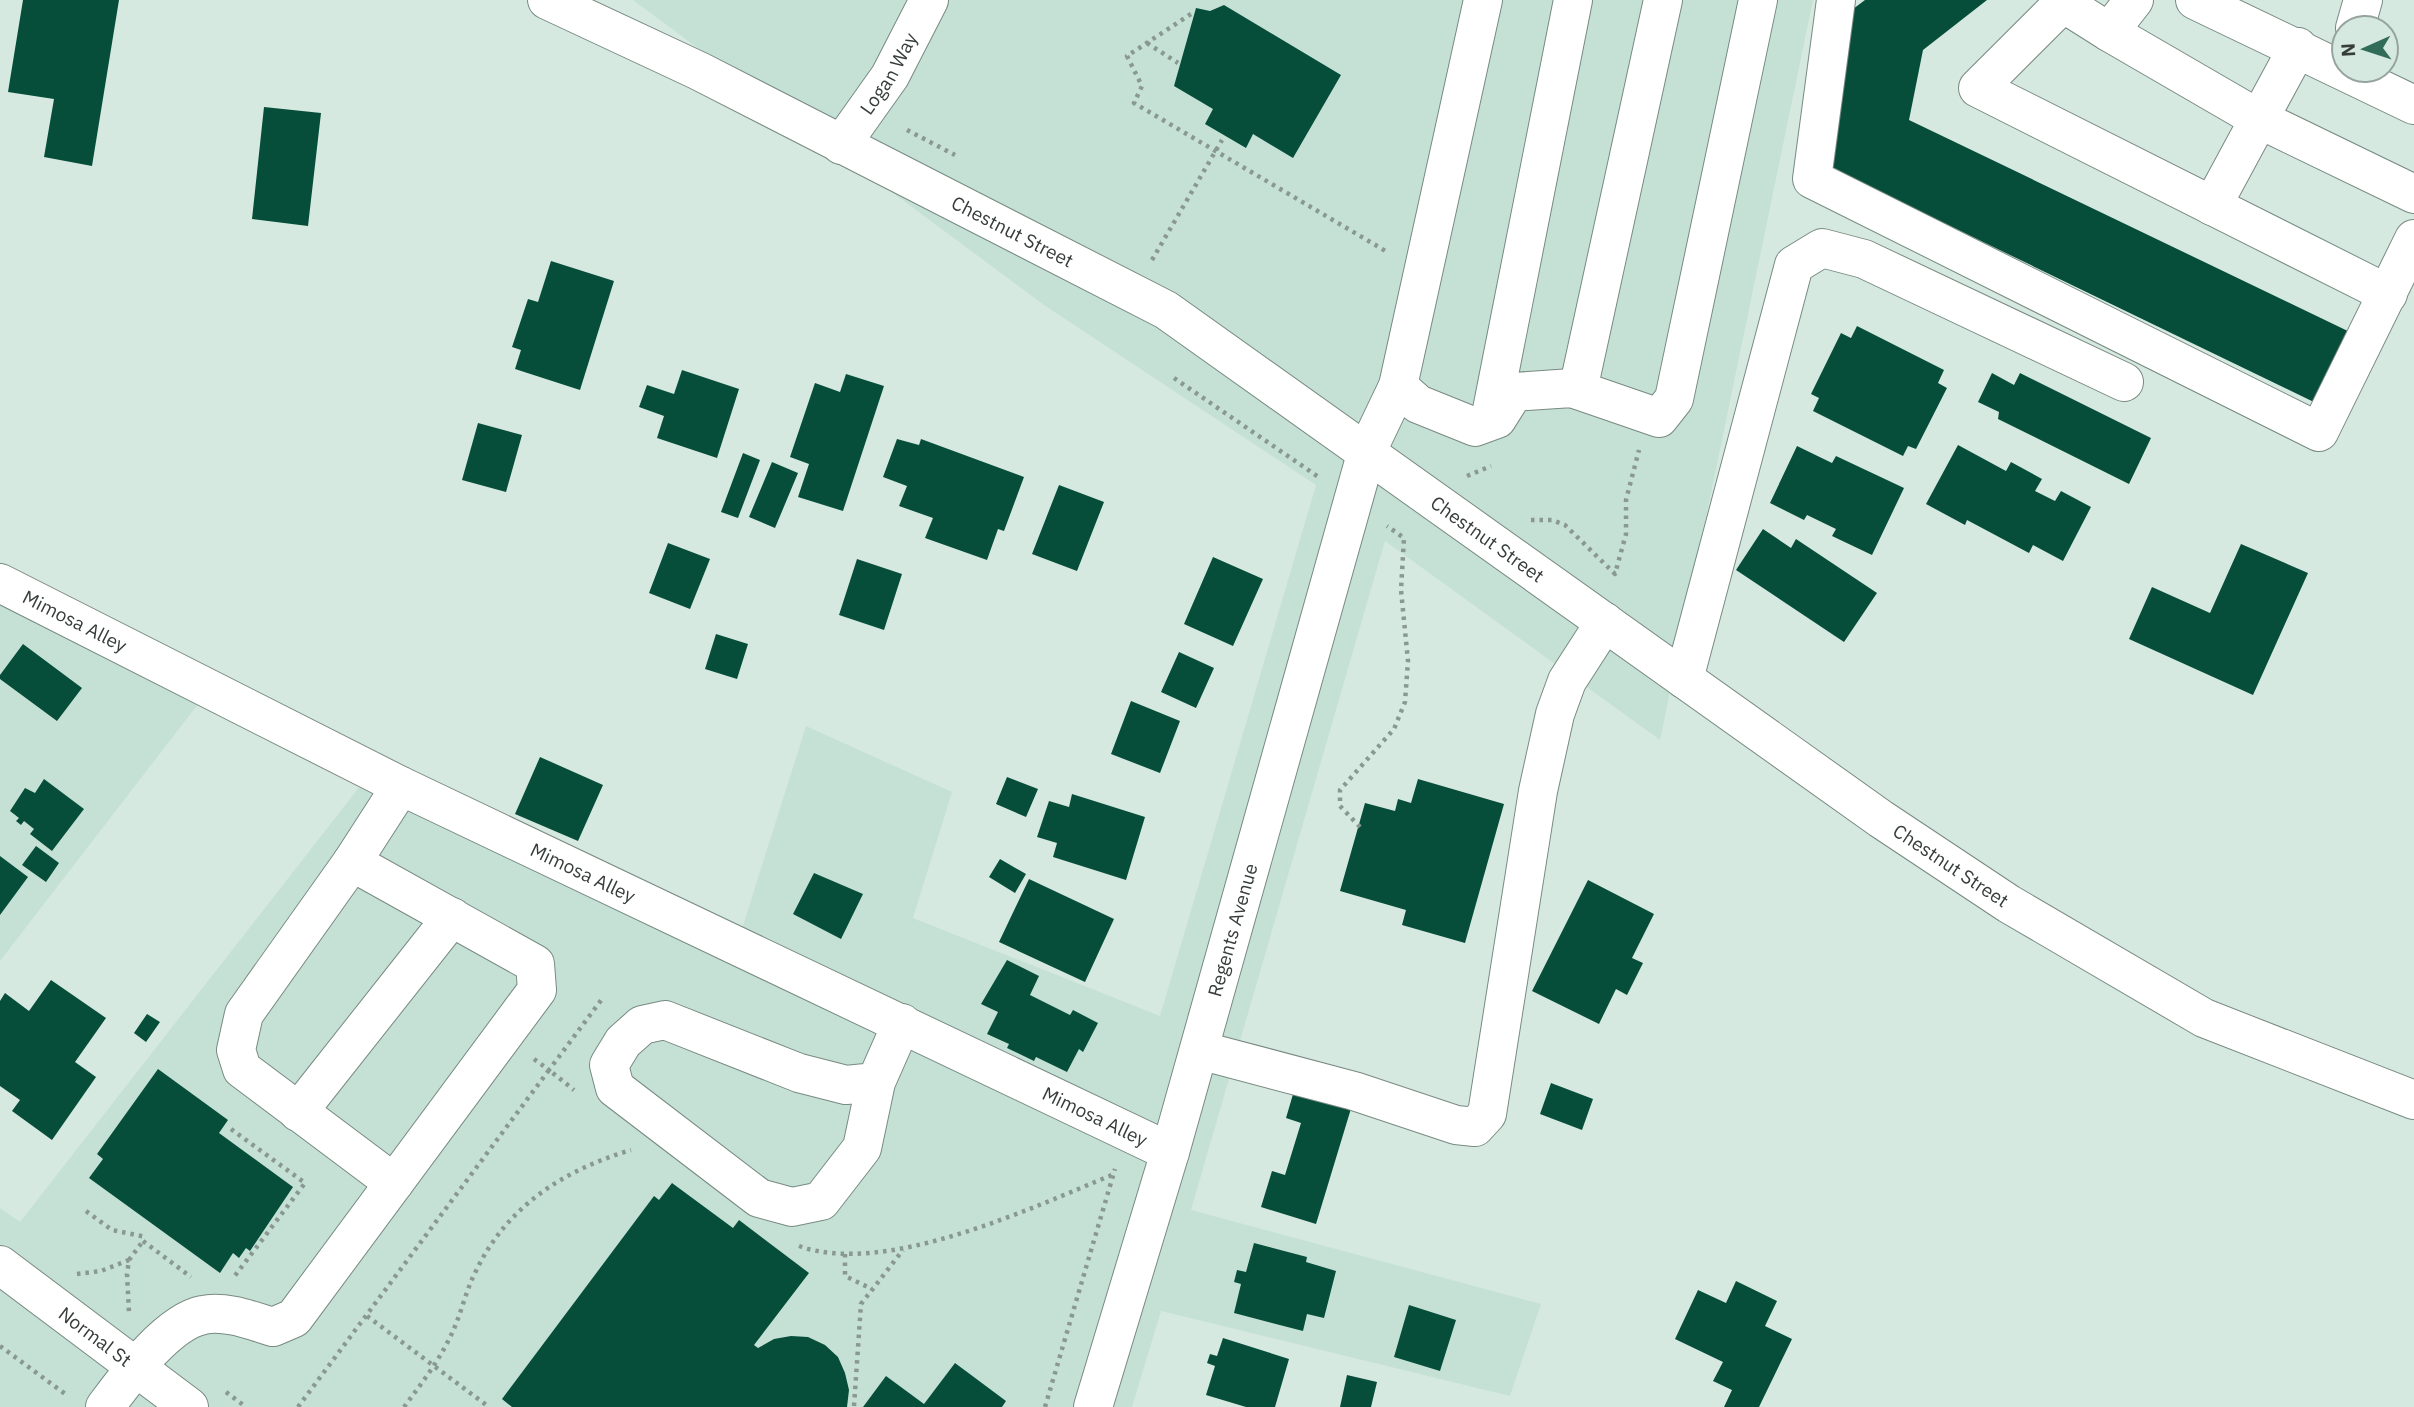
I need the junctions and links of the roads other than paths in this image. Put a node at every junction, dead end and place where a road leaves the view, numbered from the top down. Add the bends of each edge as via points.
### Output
1 (547, 0) edge
2 (929, 0) edge
3 (1483, 0) edge
4 (1573, 0) edge
5 (1663, 0) edge
6 (1759, 0) edge
7 (1836, 0) edge
8 (2134, 0) edge
9 (2216, 4) edge
10 (2109, 32) junction
11 (2298, 47) junction
12 (2330, 62) edge
13 (2373, 84) edge
14 (2414, 105) edge
15 (2259, 119) junction
16 (841, 145) junction
17 (2414, 194) edge
18 (2211, 206) junction
19 (2414, 239) edge
20 (2388, 294) junction
21 (2124, 382) dead end
22 (1398, 386) junction
23 (1578, 390) junction
24 (1489, 422) junction
25 (1367, 451) junction
26 (0, 583) edge
27 (1605, 622) junction
28 (1684, 679) junction
29 (401, 786) junction
30 (352, 862) junction
31 (452, 917) junction
32 (901, 1023) junction
33 (1199, 1050) junction
34 (876, 1082) junction
35 (2414, 1100) edge
36 (298, 1112) junction
37 (1170, 1152) junction
38 (394, 1183) junction
39 (0, 1265) edge
40 (136, 1366) junction
41 (91, 1405) edge
42 (189, 1407) edge
43 (1093, 1407) edge

1 - 16 street, Chestnut Street via 699,71
2 - 16 street, Logan Way via 890,76
3 - 22 street, Regents Avenue
4 - 24 street
5 - 23 street
6 - 23 street via 1674,399 1650,430
7 - 20 street via 1812,179 2319,432
8 - 10 street
9 - 11 street
10 - 15 street
10 - 18 street via 2063,2 1978,88
11 - 12 street
11 - 15 street
13 - 14 street
15 - 17 street
15 - 18 street
16 - 25 street, Chestnut Street via 1166,310
18 - 20 street
19 - 20 street
21 - 28 street via 1864,258 1822,248 1794,265
22 - 24 street via 1418,404 1447,417 1475,427
22 - 25 street, Regents Avenue
23 - 24 street via 1514,392 1497,419
25 - 27 street, Chestnut Street
25 - 33 street, Regents Avenue
26 - 29 street, Mimosa Alley
27 - 28 street, Chestnut Street
27 - 33 street via 1567,681 1555,714 1538,791 1487,1114 1475,1127
28 - 35 street, Chestnut Street via 1945,863 2075,946 2204,1018
29 - 30 street
29 - 32 street, Mimosa Alley
30 - 31 street
30 - 36 street via 244,1014 236,1050 242,1069
31 - 36 street
31 - 38 street via 534,964 537,990
32 - 34 street
32 - 37 street, Mimosa Alley
33 - 37 street, Regents Avenue
34 - 34 street via 846,1085 799,1073 665,1020 642,1025 623,1042 609,1065 615,1088 759,1198 792,1208 821,1201 862,1148
36 - 38 street
37 - 43 street, Regents Avenue
38 - 40 street via 294,1318 273,1327 237,1317 203,1315 171,1332
39 - 40 street, Normal St
40 - 41 street
40 - 42 street, Normal St

